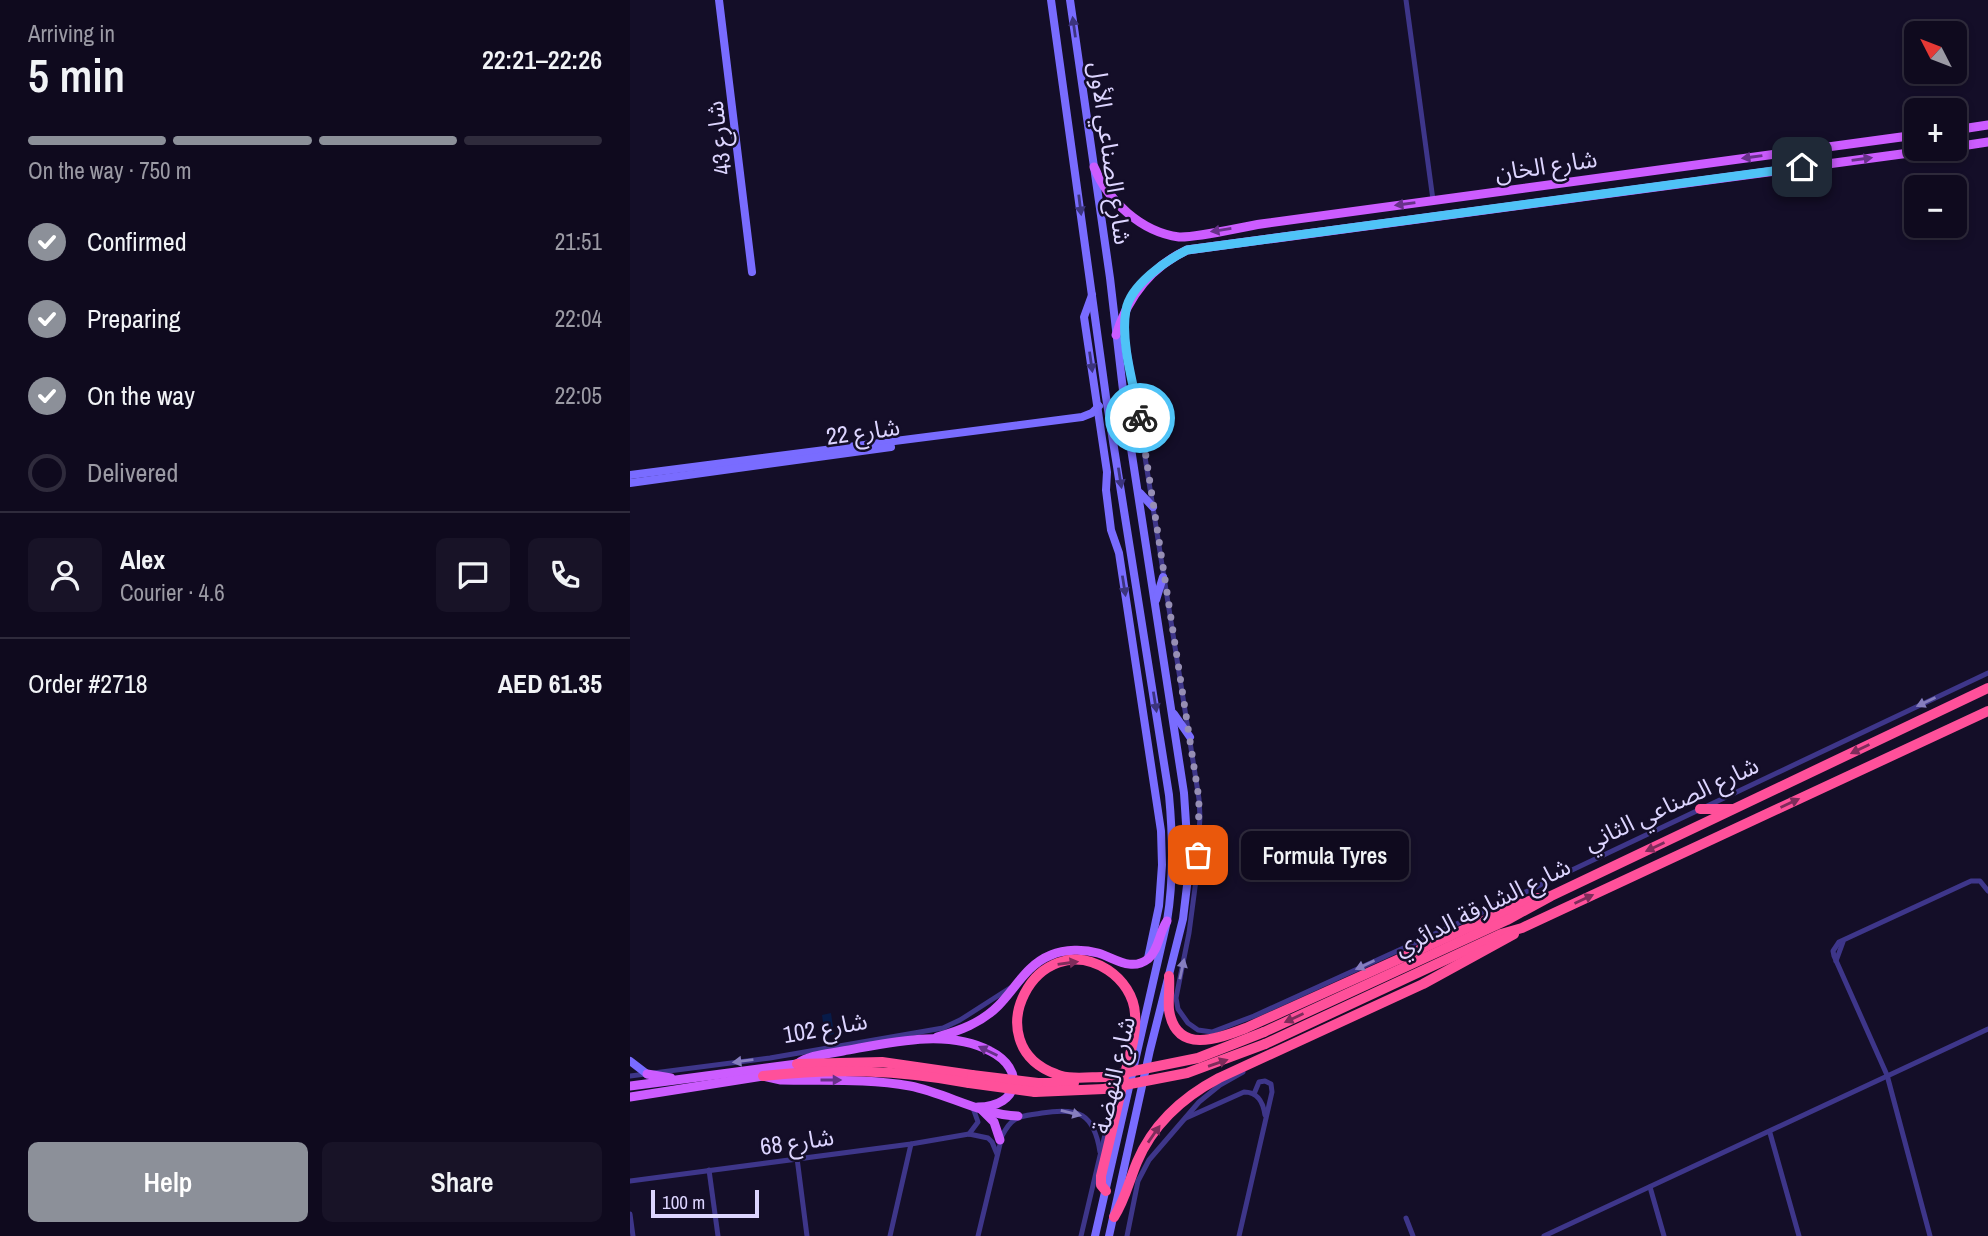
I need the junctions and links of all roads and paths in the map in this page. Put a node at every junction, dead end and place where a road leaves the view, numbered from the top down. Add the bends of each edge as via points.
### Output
1 (719, 0) edge
2 (1051, 0) edge
3 (1070, 0) edge
4 (1406, 0) edge
5 (1988, 125) edge
6 (1967, 128) edge
7 (1904, 137) edge
8 (1988, 142) edge
9 (1967, 145) edge
10 (1904, 154) edge
11 (1094, 167) junction
12 (1433, 200) junction
13 (752, 272) dead end
14 (1092, 295) junction
15 (1126, 308) junction
16 (1116, 335) junction
17 (1106, 397) junction
18 (1097, 408) junction
19 (1100, 424) junction
20 (630, 475) edge
21 (630, 483) edge
22 (1140, 493) junction
23 (1153, 507) junction
24 (1163, 577) junction
25 (1155, 602) junction
26 (1988, 673) edge
27 (1988, 688) edge
28 (1171, 709) junction
29 (1988, 711) edge
30 (1147, 734) junction
31 (1190, 737) junction
32 (1162, 752) junction
33 (1700, 808) junction
34 (1735, 809) junction
35 (1173, 836) junction
36 (1162, 848) junction
37 (1196, 880) junction
38 (1988, 891) edge
39 (1187, 893) junction
40 (1551, 896) junction
41 (1167, 921) junction
42 (1522, 928) junction
43 (1147, 959) junction
44 (1169, 976) junction
45 (1016, 984) junction
46 (1988, 1030) edge
47 (1264, 1038) junction
48 (923, 1040) junction
49 (630, 1060) edge
50 (1260, 1060) junction
51 (797, 1065) junction
52 (647, 1074) junction
53 (630, 1076) edge
54 (763, 1076) junction
55 (1887, 1076) junction
56 (971, 1079) junction
57 (680, 1080) junction
58 (1104, 1083) junction
59 (630, 1086) edge
60 (1254, 1094) junction
61 (1120, 1095) junction
62 (630, 1097) edge
63 (974, 1105) junction
64 (1018, 1116) junction
65 (1266, 1118) junction
66 (1182, 1120) junction
67 (1770, 1132) junction
68 (969, 1134) junction
69 (1000, 1140) junction
70 (911, 1144) junction
71 (1100, 1152) junction
72 (997, 1154) junction
73 (797, 1158) junction
74 (709, 1170) junction
75 (630, 1181) edge
76 (1650, 1187) junction
77 (1106, 1191) junction
78 (630, 1214) edge
79 (1114, 1217) junction
80 (1406, 1218) dead end
81 (1558, 1230) junction
82 (633, 1236) edge
83 (718, 1236) edge
84 (807, 1236) edge
85 (890, 1236) edge
86 (978, 1236) edge
87 (1081, 1236) edge
88 (1095, 1236) edge
89 (1110, 1236) edge
90 (1127, 1236) edge
91 (1239, 1236) edge
92 (1413, 1236) edge
93 (1544, 1236) edge
94 (1550, 1236) edge
95 (1664, 1236) edge
96 (1799, 1236) edge
97 (1930, 1236) edge

1 - 13 main road, شارع 43
2 -> 14 main road, شارع الصناعي الأول
11 -> 3 main road, شارع الصناعي الأول
4 - 12 street
5 - 6 main road
7 -> 12 main road, شارع الخان
8 - 9 main road
15 -> 10 main road, شارع الخان via 1154,272 1187,250
12 -> 11 main road, شارع الخان via 1181,237 1127,212 1105,190
11 - 16 main road, شارع الصناعي الأول
14 - 17 main road, شارع الصناعي الأول
14 -> 18 main road via 1084,317
15 - 16 main road
15 - 23 street, شارع الصناعي الثاني via 1126,343
16 - 22 main road, شارع الصناعي الأول
17 - 18 main road
17 -> 32 main road, شارع الصناعي الأول
18 - 19 main road
18 - 20 main road, شارع 22 via 1082,416
19 - 21 main road, شارع 22 via 1079,420
19 -> 30 main road via 1111,530 1119,553
22 - 23 main road
22 - 25 main road, شارع الصناعي الأول
23 - 24 street, شارع الصناعي الثاني
24 - 25 main road
24 - 31 street, شارع الصناعي الثاني
25 - 28 main road, شارع الصناعي الأول
26 -> 33 street, شارع الصناعي الثاني
27 -> 34 highway, شارع الشارقة الدائري
28 - 31 main road
28 - 39 main road, شارع الصناعي الأول via 1184,793
42 -> 29 highway, شارع الشارقة الدائري
30 - 32 main road
30 - 36 main road
31 - 37 street, شارع الصناعي الثاني via 1200,817
32 - 35 main road, شارع الصناعي الأول
33 - 34 highway
33 -> 37 street, شارع الصناعي الثاني via 1496,906 1212,1032 1188,1023 1176,1003
34 -> 40 highway, شارع الشارقة الدائري
35 - 36 main road
35 - 41 main road, شارع الصناعي الأول
36 - 43 main road via 1159,906
37 - 39 main road
38 - 55 street via 1966,883 1844,940 1836,961
39 - 44 main road, شارع الصناعي الأول
40 - 44 highway via 1523,903 1210,1040 1193,1039 1174,1024 1169,1010
40 -> 47 highway, شارع الشارقة الدائري
41 - 43 main road
41 - 77 main road, شارع النهضة
42 - 47 highway, شارع الشارقة الدائري
42 - 50 highway via 1423,984
43 - 45 main road via 1128,965 1098,953 1054,953 1030,968
44 - 79 main road, شارع النهضة
45 - 48 main road via 984,1018
45 -> 52 street, شارع 102 via 943,1028
46 - 55 street
47 - 58 highway, شارع الشارقة الدائري, bridge
48 - 51 main road via 865,1047
63 -> 48 main road via 995,1105 1011,1093 1014,1081 1008,1064 975,1045
49 - 52 main road
50 - 66 street via 1211,1091
79 -> 50 highway via 1143,1150 1164,1119 1203,1086
51 - 56 highway, شارع 102 via 882,1062
51 - 57 main road, شارع 102
52 - 53 street, شارع 102
52 - 57 main road
54 - 56 highway, شارع 102 via 866,1070
54 - 62 main road, شارع 102
54 -> 63 main road via 892,1083
55 - 67 street
55 - 97 street
56 - 58 highway, شارع الشارقة الدائري, bridge via 1036,1088
57 - 59 main road, شارع 102
58 -> 61 highway via 1055,1074 1026,1051 1019,1036 1018,1008 1029,984 1046,969 1068,962 1095,963 1125,986 1132,998 1135,1022
60 - 65 street via 1262,1102
60 - 65 street via 1259,1082 1271,1084
60 - 66 street via 1238,1093
61 - 71 street via 1111,1106
61 - 77 highway via 1101,1180
63 - 64 main road
63 - 68 street via 978,1122
63 - 69 main road via 994,1122
64 - 69 street
64 -> 71 street via 1065,1109 1077,1112 1096,1132
65 - 91 street
66 - 90 street via 1138,1181
67 - 76 street
67 - 96 street
68 - 70 street, شارع 68
68 - 72 street via 988,1138
69 - 72 street
70 - 73 street, شارع 68
70 - 85 street
71 - 87 street
72 - 86 street
73 - 74 street, شارع 68
73 - 84 street
74 - 75 street, شارع 68
74 - 83 street
76 - 81 street
76 - 95 street
77 - 88 main road, شارع النهضة
78 - 82 street
79 - 89 main road, شارع النهضة
80 - 92 street
81 - 93 street
81 - 94 street

